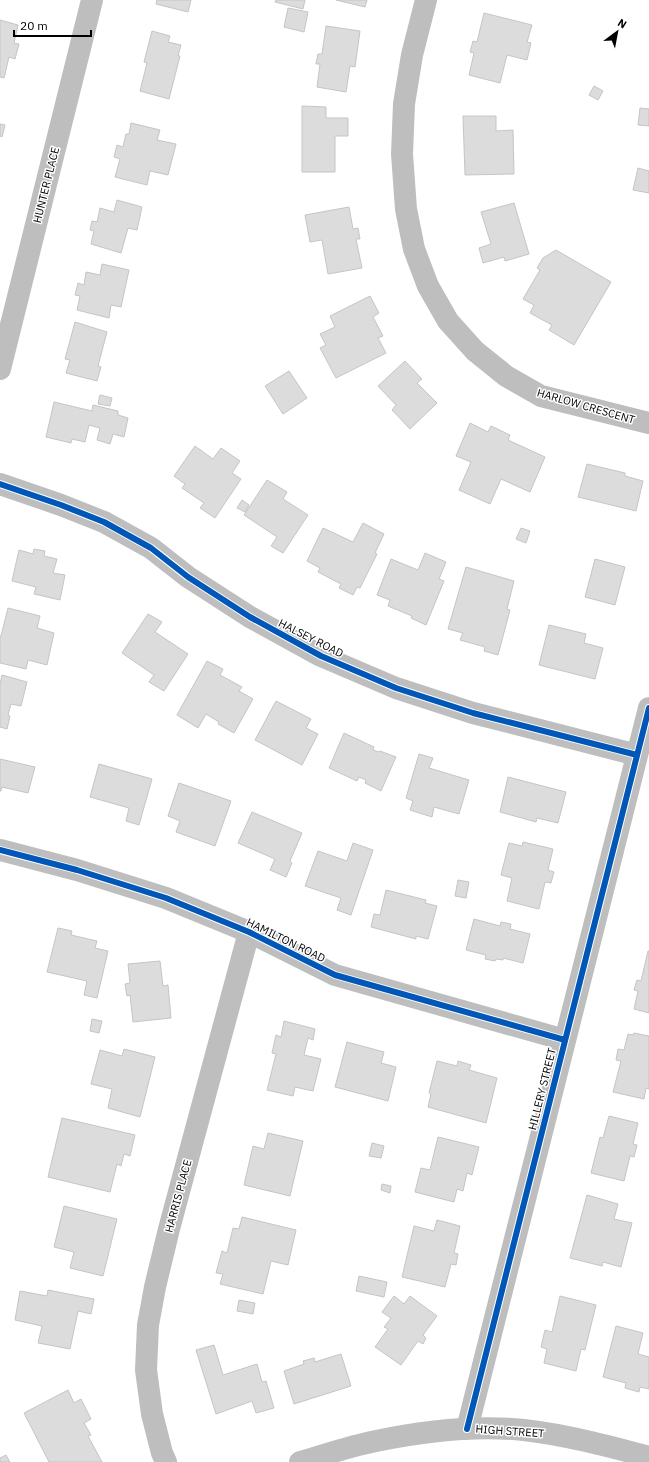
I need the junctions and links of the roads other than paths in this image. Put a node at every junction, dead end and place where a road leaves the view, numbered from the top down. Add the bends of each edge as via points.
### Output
1 (92, 0) edge
2 (426, 0) edge
3 (0, 369) edge
4 (649, 423) edge
5 (0, 484) edge
6 (649, 708) edge
7 (637, 755) junction
8 (0, 850) edge
9 (249, 932) junction
10 (565, 1040) junction
11 (467, 1429) junction
12 (649, 1457) edge
13 (166, 1462) edge
14 (300, 1462) edge

1 - 3 street, HUNTER PLACE
2 - 4 street, HARLOW CRESCENT via 412,55 405,97 402,154 406,209 414,249 428,286 448,321 475,351 506,376 541,396
5 - 7 street, HALSEY ROAD via 104,522 151,548 188,577 250,617 321,656 396,688 473,713
6 - 7 street, HILLERY STREET
7 - 10 street, HILLERY STREET
8 - 9 street, HAMILTON ROAD via 77,870 166,898
9 - 10 street, HAMILTON ROAD via 334,975
9 - 13 street, HARRIS PLACE via 169,1229 148,1325 146,1370 152,1414
10 - 11 street, HILLERY STREET
11 - 12 street, HIGH STREET via 523,1430 571,1437
11 - 14 street, HIGH STREET via 432,1431 375,1441

